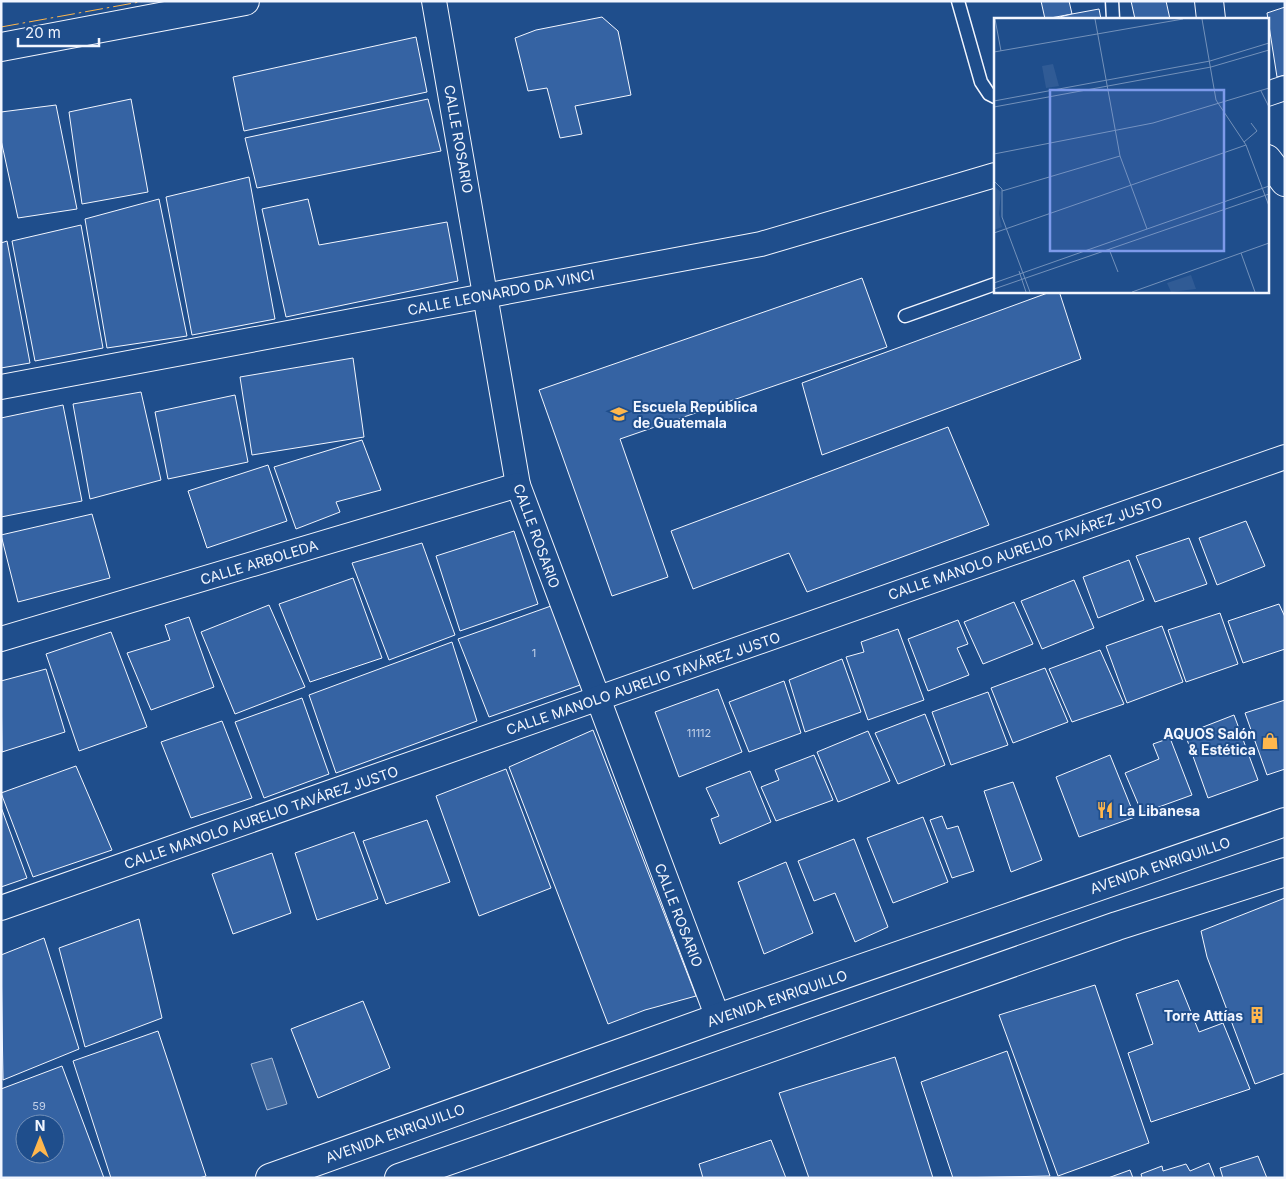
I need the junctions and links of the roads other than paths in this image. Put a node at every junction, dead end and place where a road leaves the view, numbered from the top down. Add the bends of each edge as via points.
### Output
1 (245, 1) edge
2 (434, 1) edge
3 (958, 1) edge
4 (1112, 1) edge
5 (1209, 1) edge
6 (1113, 18) edge
7 (1211, 18) edge
8 (1, 47) edge
9 (1285, 88) edge
10 (1268, 94) edge
11 (994, 96) edge
12 (1268, 160) edge
13 (994, 175) edge
14 (1285, 182) edge
15 (994, 284) edge
16 (485, 295) junction
17 (905, 316) dead end
18 (1, 387) edge
19 (1285, 457) edge
20 (518, 485) junction
21 (1, 639) edge
22 (598, 699) junction
23 (1285, 822) edge
24 (1285, 872) edge
25 (1100, 886) junction
26 (1, 908) edge
27 (1117, 926) junction
28 (718, 1018) junction
29 (442, 1171) edge
30 (270, 1178) edge
31 (399, 1178) edge

1 - 8 main road
2 - 16 street, CALLE ROSARIO
3 - 11 lane via 981,82
4 - 6 lane
5 - 7 main road
9 - 10 street
12 - 14 main road
13 - 16 street, CALLE LEONARDO DA VINCI via 761,244
15 - 17 lane
16 - 18 street, CALLE LEONARDO DA VINCI
16 - 20 street, CALLE ROSARIO
19 - 22 street, CALLE MANOLO AURELIO TAVÁREZ JUSTO
20 - 21 street, CALLE ARBOLEDA
20 - 22 street, CALLE ROSARIO
22 - 26 street, CALLE MANOLO AURELIO TAVÁREZ JUSTO
22 - 28 street, CALLE ROSARIO
23 - 25 main road, AVENIDA ENRIQUILLO
24 - 27 main road
25 - 27 main road
25 - 28 main road, AVENIDA ENRIQUILLO
27 - 29 main road
28 - 30 main road, AVENIDA ENRIQUILLO
29 - 31 main road

